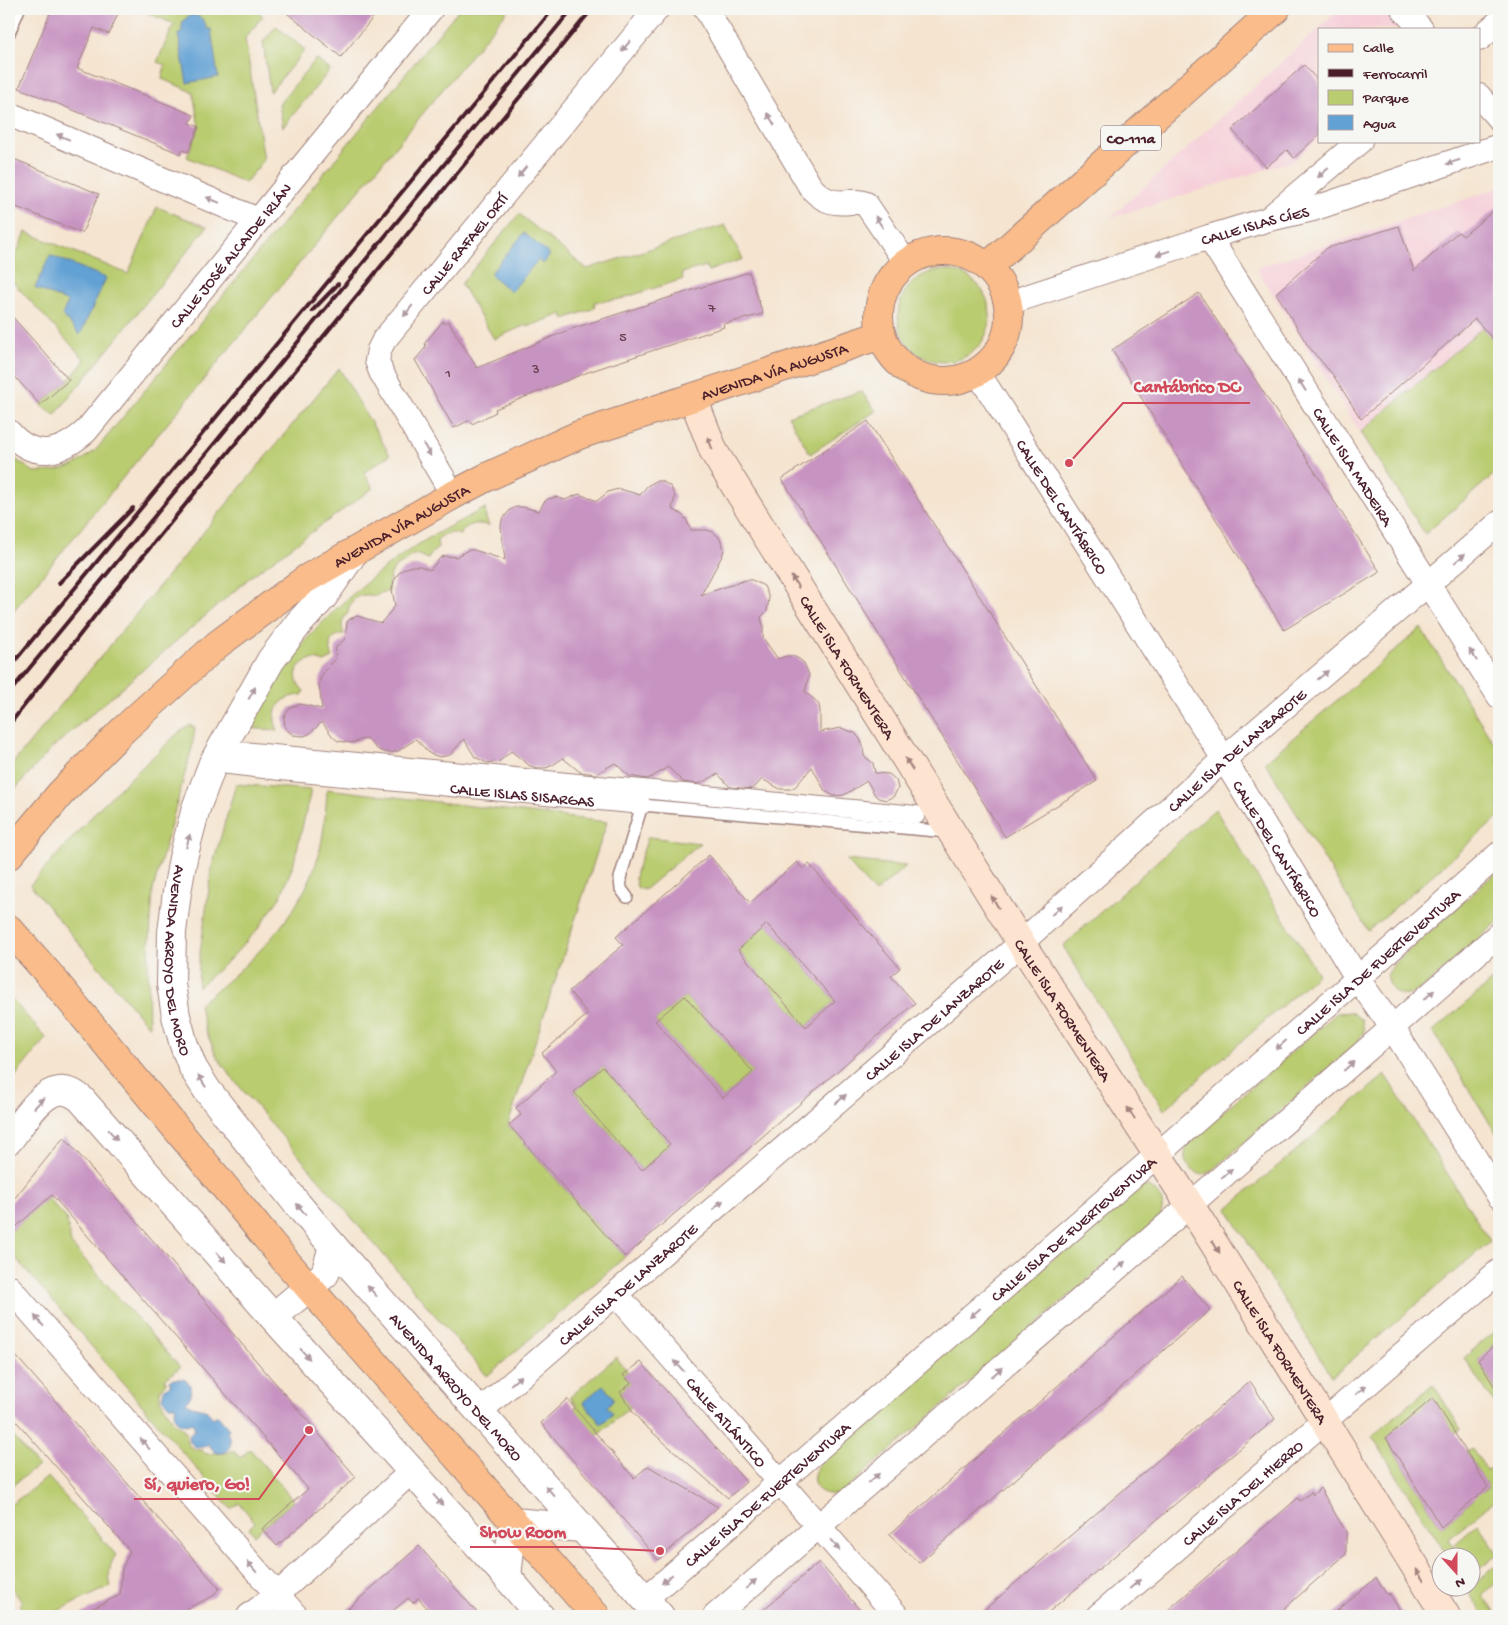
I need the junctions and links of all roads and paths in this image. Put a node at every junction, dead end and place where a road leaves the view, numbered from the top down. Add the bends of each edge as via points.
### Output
1 (19, 9) edge
2 (431, 9) edge
3 (657, 9) edge
4 (706, 9) edge
5 (1276, 9) edge
6 (1403, 9) edge
7 (1499, 22) edge
8 (1420, 28) edge
9 (9, 33) edge
10 (1480, 39) edge
11 (1480, 97) edge
12 (9, 114) edge
13 (1499, 119) edge
14 (1359, 142) edge
15 (1499, 146) edge
16 (1269, 219) junction
17 (258, 220) junction
18 (1209, 237) junction
19 (906, 263) junction
20 (987, 266) junction
21 (1008, 303) junction
22 (881, 335) junction
23 (978, 372) junction
24 (692, 398) junction
25 (9, 432) edge
26 (453, 495) junction
27 (1499, 523) edge
28 (354, 552) junction
29 (1428, 585) junction
30 (1499, 696) edge
31 (217, 756) junction
32 (1224, 759) junction
33 (642, 805) junction
34 (916, 815) dead end
35 (952, 832) junction
36 (1499, 854) edge
37 (9, 855) edge
38 (627, 897) dead end
39 (9, 929) edge
40 (1499, 934) edge
41 (1021, 943) junction
42 (1357, 978) junction
43 (1392, 1027) junction
44 (9, 1140) edge
45 (1157, 1155) junction
46 (1499, 1196) edge
47 (1190, 1205) junction
48 (333, 1246) junction
49 (1499, 1271) edge
50 (9, 1287) edge
51 (309, 1287) junction
52 (616, 1294) junction
53 (273, 1317) junction
54 (479, 1412) junction
55 (1324, 1422) junction
56 (412, 1471) junction
57 (780, 1482) junction
58 (513, 1522) junction
59 (819, 1526) junction
60 (582, 1528) junction
61 (507, 1577) junction
62 (277, 1595) junction
63 (652, 1608) edge
64 (249, 1616) edge
65 (296, 1616) edge
66 (540, 1616) edge
67 (596, 1616) edge
68 (715, 1616) edge
69 (898, 1616) edge
70 (1098, 1616) edge
71 (1446, 1616) edge

1 - 9 lane
2 - 17 street, CALLE JOSÉ ALCAIDE IRLÁN
3 -> 26 street, CALLE RAFAEL ORTÍ via 379,350 376,361 386,383
19 -> 4 street via 866,204 831,202 816,194
5 - 20 main road, CO-111a
6 - 8 street
7 - 10 street
11 - 13 street
17 -> 12 street
14 -> 16 street
15 -> 16 street, CALLE ISLAS CÍES via 1313,208
16 - 18 street, CALLE ISLAS CÍES
17 - 25 street, CALLE JOSÉ ALCAIDE IRLÁN via 75,441 64,448 35,451
18 -> 21 street, CALLE ISLAS CÍES
29 -> 18 street, CALLE ISLA MADEIRA
19 - 20 main road via 926,253 947,251 969,255
19 - 22 main road via 892,277 882,295 878,315
20 - 21 main road via 1001,283
21 - 23 main road via 1010,319 1001,350
22 - 23 main road via 889,353 902,368 920,378 940,382 959,380
22 - 24 main road, AVENIDA VÍA AUGUSTA
23 - 32 street, CALLE DEL CANTÁBRICO
24 - 26 main road, AVENIDA VÍA AUGUSTA via 580,435
35 -> 24 main road, CALLE ISLA FORMENTERA via 714,452
26 - 28 main road, AVENIDA VÍA AUGUSTA
29 -> 27 street, CALLE ISLA DE LANZAROTE
31 -> 28 street, AVENIDA ARROYO DEL MORO via 271,660 323,597
28 - 37 main road, AVENIDA VÍA AUGUSTA via 306,579 218,644 116,737 61,793
30 -> 29 street, CALLE ISLA MADEIRA
32 -> 29 street, CALLE ISLA DE LANZAROTE
31 - 33 street, CALLE ISLAS SISARGAS via 289,772
31 - 34 street, CALLE ISLAS SISARGAS
48 -> 31 street, AVENIDA ARROYO DEL MORO via 207,1090 193,1068 176,1016 171,958 177,892 196,808
41 -> 32 street, CALLE ISLA DE LANZAROTE
32 - 42 street, CALLE DEL CANTÁBRICO
33 - 35 lane, CALLE ISLAS SISARGAS
33 - 38 lane via 620,878 620,889
41 -> 35 main road, CALLE ISLA FORMENTERA
36 - 42 street, CALLE ISLA DE FUERTEVENTURA
39 - 51 main road
43 -> 40 street
45 -> 41 main road, CALLE ISLA FORMENTERA
52 -> 41 street, CALLE ISLA DE LANZAROTE
42 - 43 street, CALLE DEL CANTÁBRICO
42 -> 45 street, CALLE ISLA DE FUERTEVENTURA
43 - 46 street, CALLE DEL CANTÁBRICO
47 -> 43 street
44 -> 53 street via 50,1093 71,1092 81,1099
45 - 47 main road, CALLE ISLA FORMENTERA
45 -> 57 street, CALLE ISLA DE FUERTEVENTURA
47 -> 55 main road, CALLE ISLA FORMENTERA
59 -> 47 street
48 - 51 street via 325,1274
54 -> 48 street, AVENIDA ARROYO DEL MORO
55 -> 49 street, CALLE ISLA DEL HIERRO
62 -> 50 street
51 - 53 street
51 - 58 main road
54 -> 52 street, CALLE ISLA DE LANZAROTE
57 -> 52 street, CALLE ATLÁNTICO
53 -> 56 street
60 -> 54 street, AVENIDA ARROYO DEL MORO
70 -> 55 street, CALLE ISLA DEL HIERRO
71 -> 55 main road, CALLE ISLA FORMENTERA
56 -> 61 street
56 - 62 street
57 - 59 street, CALLE ATLÁNTICO
57 -> 63 street, CALLE ISLA DE FUERTEVENTURA
58 - 60 street
58 - 61 street
58 - 67 main road
68 -> 59 street
59 -> 69 street, CALLE ATLÁNTICO
60 - 63 street, AVENIDA ARROYO DEL MORO
61 - 66 street
62 - 64 street
62 - 65 street

